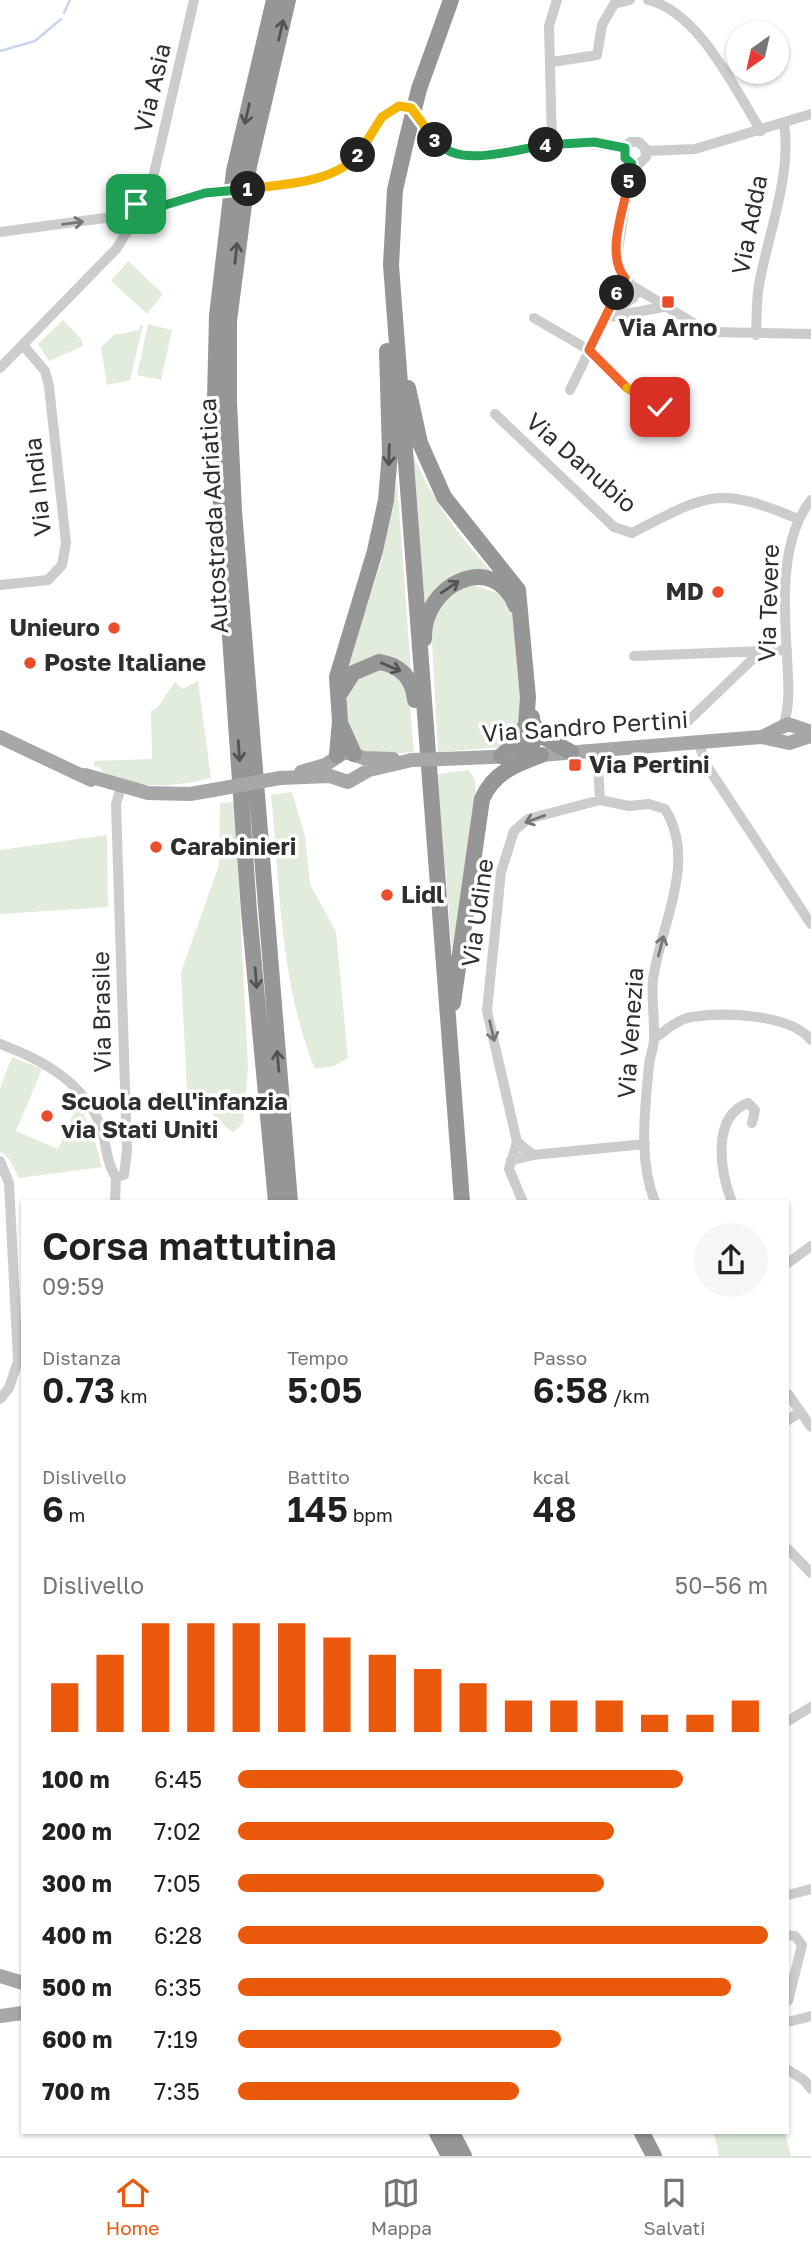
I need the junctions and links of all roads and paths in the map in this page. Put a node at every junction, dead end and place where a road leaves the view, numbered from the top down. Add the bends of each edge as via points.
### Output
1 (194, 0) edge
2 (274, 0) edge
3 (288, 0) edge
4 (451, 0) edge
5 (557, 0) edge
6 (630, 0) edge
7 (648, 0) edge
8 (552, 62) junction
9 (811, 114) edge
10 (784, 123) junction
11 (761, 131) junction
12 (552, 144) junction
13 (625, 148) junction
14 (646, 150) junction
15 (632, 164) junction
16 (140, 213) junction
17 (5, 232) edge
18 (391, 265) junction
19 (625, 278) junction
20 (638, 290) junction
21 (663, 307) junction
22 (223, 318) junction
23 (534, 318) dead end
24 (604, 318) junction
25 (811, 334) edge
26 (756, 335) junction
27 (23, 345) junction
28 (589, 350) junction
29 (0, 368) edge
30 (570, 390) dead end
31 (495, 415) dead end
32 (679, 418) dead end
33 (811, 500) edge
34 (798, 519) junction
35 (0, 585) edge
36 (523, 625) junction
37 (786, 650) junction
38 (759, 653) junction
39 (634, 656) dead end
40 (422, 694) junction
41 (339, 695) junction
42 (528, 697) junction
43 (340, 721) junction
44 (687, 722) dead end
45 (534, 725) junction
46 (793, 730) edge
47 (425, 731) junction
48 (0, 737) edge
49 (698, 742) junction
50 (597, 750) junction
51 (572, 752) junction
52 (356, 755) junction
53 (541, 755) junction
54 (501, 756) junction
55 (522, 756) junction
56 (335, 757) junction
57 (412, 760) junction
58 (360, 774) junction
59 (281, 778) junction
60 (339, 780) junction
61 (121, 792) junction
62 (600, 800) junction
63 (811, 924) edge
64 (448, 1036) junction
65 (654, 1038) junction
66 (811, 1040) edge
67 (0, 1044) edge
68 (752, 1123) dead end
69 (517, 1142) junction
70 (645, 1144) junction
71 (533, 1155) junction
72 (511, 1160) junction
73 (0, 1161) edge
74 (116, 1177) junction
75 (115, 1200) edge
76 (276, 1200) edge
77 (290, 1200) edge
78 (462, 1200) edge
79 (522, 1200) edge
80 (655, 1200) edge
81 (731, 1200) edge
82 (811, 1246) edge
83 (789, 1262) edge
84 (789, 1396) edge
85 (0, 1399) edge
86 (800, 1412) junction
87 (789, 1419) edge
88 (811, 1427) edge
89 (789, 1550) edge
90 (811, 1573) edge
91 (811, 1707) edge
92 (789, 1720) edge
93 (811, 1889) edge
94 (789, 1895) edge
95 (789, 1935) edge
96 (789, 1997) edge
97 (21, 2013) edge
98 (2, 2014) edge
99 (811, 2016) edge
100 (789, 2022) edge
101 (789, 2071) edge
102 (811, 2090) edge
103 (438, 2134) edge
104 (453, 2134) edge
105 (643, 2134) edge
106 (449, 2156) edge
107 (464, 2156) edge
108 (654, 2156) edge

1 - 16 street, Via Asia via 151,184
2 -> 22 highway, Autostrada Adriatica, bridge via 234,171
22 -> 3 highway, Autostrada Adriatica, bridge via 249,166
4 - 18 highway, bridge via 419,89 395,190
5 - 8 street via 549,26
6 - 8 street via 614,4 602,25 597,55
7 - 11 street via 665,4 692,27
8 - 12 street
9 - 10 street
10 - 11 street
10 - 26 street, Via Adda via 781,180 759,288
11 - 14 street via 695,149
12 - 13 street via 594,142
12 - 16 street via 465,156 444,150 411,108 399,106 382,117 358,154 340,169 288,183 205,193
13 - 14 street via 636,141
13 - 15 street via 625,158
14 - 15 street via 642,162
15 - 19 street via 617,256 618,270
17 -> 16 street
16 - 27 street, Via Asia via 85,283
18 - 36 highway via 397,276 408,388 420,443 444,497 517,590
18 - 40 highway
18 -> 41 highway via 386,500 340,662
19 - 20 street
19 - 24 street
20 - 21 street
20 - 24 street
21 - 24 street
21 - 26 street via 708,332
22 -> 76 highway, Autostrada Adriatica via 215,399 221,506 249,911
77 -> 22 highway, Autostrada Adriatica via 234,511
23 - 28 street
24 - 28 street
25 - 26 street
27 - 29 street, Via Asia
27 - 35 street, Via India via 45,371 49,386 66,543 62,565 48,580
28 - 30 street
28 - 32 street via 621,384
31 - 34 street, Via Danubio via 614,527 632,533 701,500 720,496 757,502
33 - 34 street, Via Tevere
34 - 37 street, Via Tevere via 786,566
40 -> 36 highway via 424,631 433,604 448,586 474,577 501,586 513,599
36 - 42 highway
37 - 38 street
37 - 46 street, Via Tevere
38 - 39 street
38 - 44 street
40 - 47 highway
41 - 43 highway
41 -> 47 highway via 359,668 372,663 399,668 411,681 418,720
42 - 45 highway
42 - 54 highway via 524,731
43 - 52 highway
43 - 56 highway
45 - 51 highway via 545,738
45 - 55 highway via 534,741
46 - 49 main road, Via Sandro Pertini
47 - 64 highway
48 - 61 main road via 85,775 99,786
49 - 50 main road, Via Sandro Pertini
49 - 63 street via 707,766
50 - 51 main road, Via Sandro Pertini
50 - 62 street
51 - 53 main road, Via Sandro Pertini
52 - 56 main road, Via Sandro Pertini via 345,752
52 - 57 main road, Via Sandro Pertini
52 - 58 main road via 362,765
53 - 55 main road, Via Sandro Pertini
53 - 64 highway via 499,774 482,799
54 - 55 main road, Via Sandro Pertini
54 - 57 main road, Via Sandro Pertini, bridge
56 - 59 main road, Via Sandro Pertini
56 - 60 main road via 332,768
57 - 58 main road, Via Sandro Pertini
58 - 60 main road, Via Sandro Pertini via 353,780
59 - 60 main road, Via Sandro Pertini via 330,776
59 - 61 main road, Via Sandro Pertini, bridge via 190,794
61 - 74 street, Via Brasile via 127,1150 124,1175
65 -> 62 street, Via Venezia via 653,980 677,886 673,821 665,809 649,804 629,806
62 -> 69 street, Via Udine via 528,820 514,831 501,872 487,1011
64 - 78 highway
65 - 66 street via 678,1021 728,1017 789,1023
65 - 70 street, Via Venezia
67 - 74 street via 38,1058 79,1090 99,1121
68 - 81 street via 755,1110 748,1103 726,1124 721,1149 724,1182
69 - 71 street
69 - 72 street
70 - 71 street
70 - 80 street, Via Venezia via 646,1172
71 - 72 street
72 - 79 street via 510,1175
73 - 85 street via 9,1183 18,1361
74 - 75 street, Via Brasile
82 - 83 street
84 - 86 street
86 - 87 street
86 - 88 street
89 - 90 street
91 - 92 street
93 - 94 street
95 - 96 street via 802,1945
97 - 98 main road
99 - 100 street
101 - 102 street
103 - 106 highway
104 - 107 highway
105 - 108 highway

